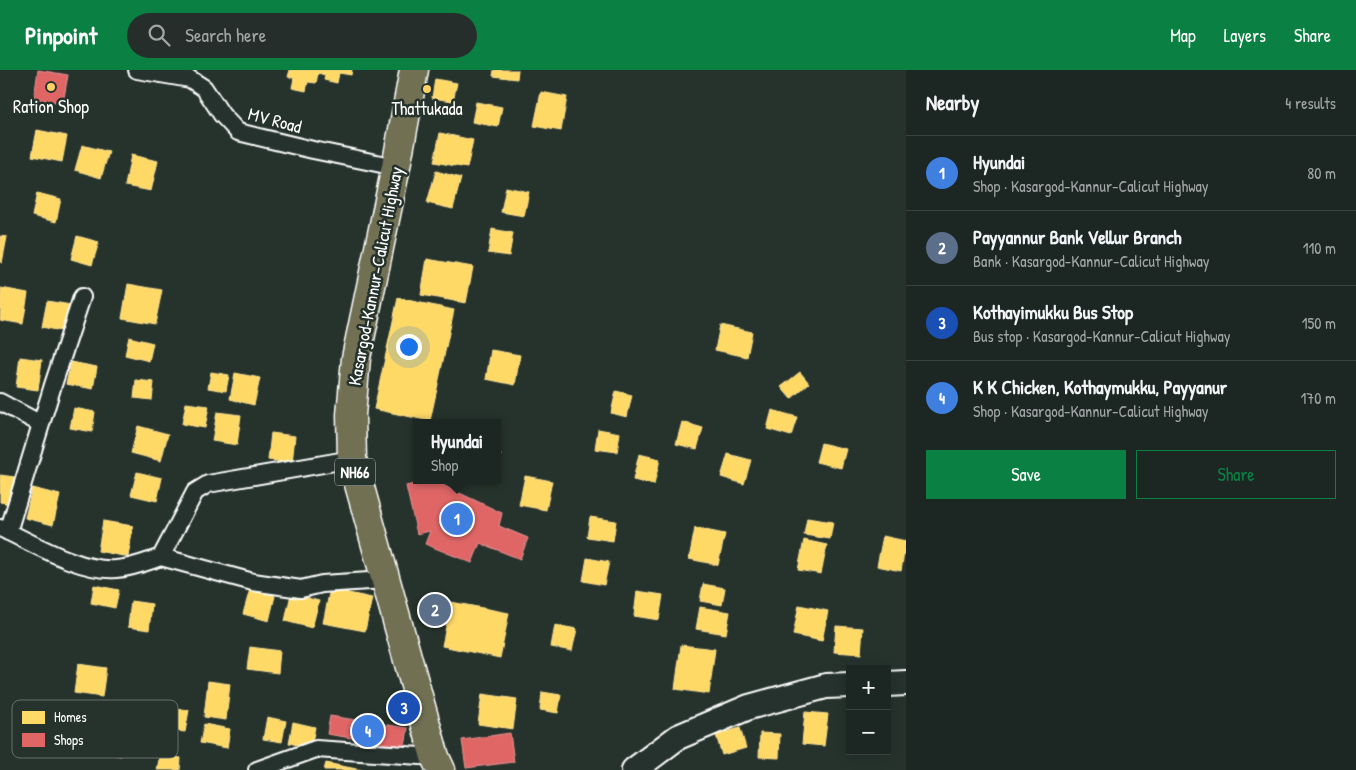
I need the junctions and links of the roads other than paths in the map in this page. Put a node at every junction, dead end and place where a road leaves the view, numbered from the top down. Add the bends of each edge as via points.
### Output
1 (137, 70) edge
2 (414, 70) edge
3 (396, 167) junction
4 (82, 297) dead end
5 (0, 402) edge
6 (41, 424) junction
7 (352, 458) junction
8 (4, 530) edge
9 (161, 557) junction
10 (385, 580) junction
11 (906, 683) edge
12 (891, 684) edge
13 (846, 685) edge
14 (438, 763) edge
15 (258, 770) edge
16 (634, 770) edge

1 - 3 street, MV Road via 190,79 204,88 238,132
2 - 3 highway, Kasargod-Kannur-Calicut Highway / NH66
3 - 7 highway, Kasargod-Kannur-Calicut Highway / NH66 via 356,358 351,415
4 - 6 street
5 - 6 street
6 - 8 street
7 - 9 street via 208,484 194,492
7 - 10 highway, Kasargod-Kannur-Calicut Highway / NH66
8 - 9 street via 80,564 99,568 139,565
9 - 10 street via 253,582 301,589 322,584
10 - 14 highway, Kasargod-Kannur-Calicut Highway / NH66
11 - 12 main road
13 - 16 main road via 826,686 749,707 678,737
14 - 15 street via 316,749

